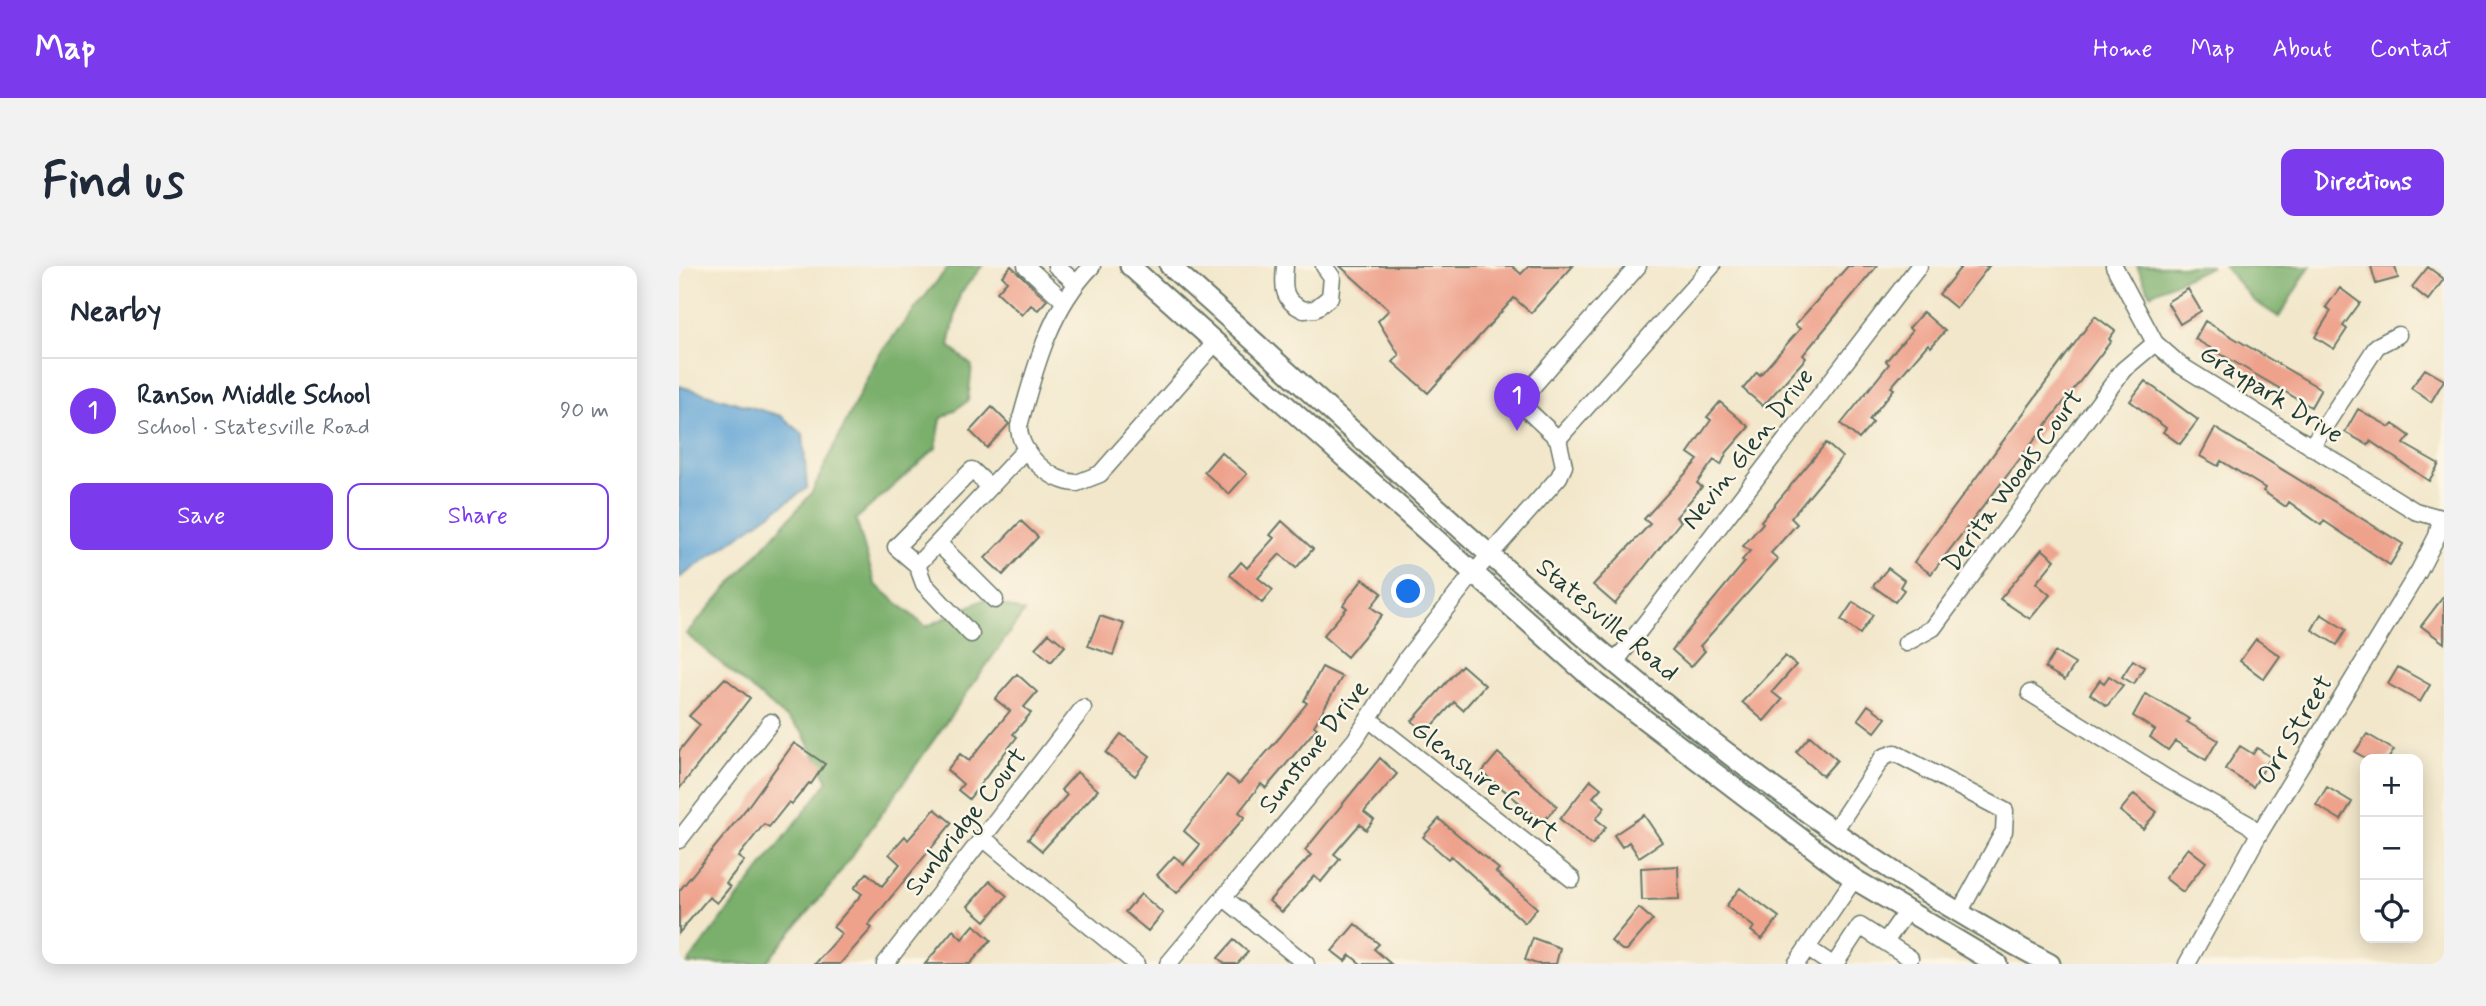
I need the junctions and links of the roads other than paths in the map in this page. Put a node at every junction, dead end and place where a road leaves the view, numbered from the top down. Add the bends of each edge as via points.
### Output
1 (1027, 266) edge
2 (1056, 266) edge
3 (1093, 266) edge
4 (1130, 266) edge
5 (1170, 266) edge
6 (1285, 266) edge
7 (1325, 266) edge
8 (1638, 266) edge
9 (1712, 266) edge
10 (1919, 266) edge
11 (2114, 266) edge
12 (1076, 283) junction
13 (1063, 300) junction
14 (2398, 335) dead end
15 (1215, 343) junction
16 (2155, 343) junction
17 (1559, 439) junction
18 (2311, 447) junction
19 (1026, 449) junction
20 (990, 487) junction
21 (2442, 519) edge
22 (938, 543) junction
23 (1491, 553) junction
24 (917, 565) junction
25 (1472, 575) junction
26 (995, 600) dead end
27 (971, 634) dead end
28 (1906, 643) dead end
29 (1616, 661) junction
30 (2030, 693) dead end
31 (1083, 708) dead end
32 (1370, 720) junction
33 (771, 722) dead end
34 (1833, 831) junction
35 (2259, 834) junction
36 (983, 838) junction
37 (679, 840) edge
38 (1572, 879) dead end
39 (1854, 879) junction
40 (1223, 897) junction
41 (1906, 912) junction
42 (1959, 913) junction
43 (1821, 926) junction
44 (1885, 942) junction
45 (1848, 943) junction
46 (1807, 948) junction
47 (1910, 958) dead end
48 (885, 964) edge
49 (1136, 964) edge
50 (1168, 964) edge
51 (1306, 964) edge
52 (1796, 964) edge
53 (1833, 964) edge
54 (1997, 964) edge
55 (2050, 964) edge
56 (2187, 964) edge

1 - 13 street
2 - 12 street
3 - 12 street
4 - 15 main road, Statesville Road
5 - 23 main road, Statesville Road
6 - 7 street via 1286,298 1304,310 1315,309 1330,297 1332,277
8 - 17 street via 1519,402
9 - 17 street
10 - 29 street, Nevin Glen Drive
11 - 16 street, Graypark Drive
12 - 13 street
13 - 19 street via 1044,343 1020,426 1019,439
14 - 18 street via 2377,346
15 - 19 street via 1116,458 1091,479 1077,483 1060,480
15 - 25 main road, Statesville Road
16 - 18 street, Graypark Drive via 2180,365
16 - 28 street, Derita Woods Court via 2123,370 1933,628
17 - 23 street, Sunstone Drive via 1564,466 1559,477
18 - 21 street, Graypark Drive via 2415,511
19 - 20 street
20 - 22 street
20 - 24 street via 972,470 896,547
21 - 35 street, Orr Street via 2419,571
22 - 24 street
22 - 26 street
23 - 25 street, Sunstone Drive
23 - 29 main road, Statesville Road
24 - 27 street via 924,584
25 - 32 street, Sunstone Drive via 1407,657
25 - 39 main road, Statesville Road via 1598,684
29 - 34 main road, Statesville Road
30 - 35 street
31 - 36 street, Sunbridge Court
32 - 38 street, Glenshire Court
32 - 40 street, Sunstone Drive
33 - 37 street
34 - 42 main road, Statesville Road
34 - 42 street via 1883,757 1895,754 2005,811 2004,831
35 - 56 street, Orr Street
36 - 48 street, Sunbridge Court
36 - 49 street
39 - 41 main road, Statesville Road
39 - 43 street
40 - 50 street, Sunstone Drive
40 - 51 street
41 - 44 street
41 - 54 main road, Statesville Road
42 - 55 main road, Statesville Road
43 - 45 street
43 - 46 street
44 - 45 street via 1860,926
44 - 47 street
45 - 53 street
46 - 52 street
46 - 53 street

